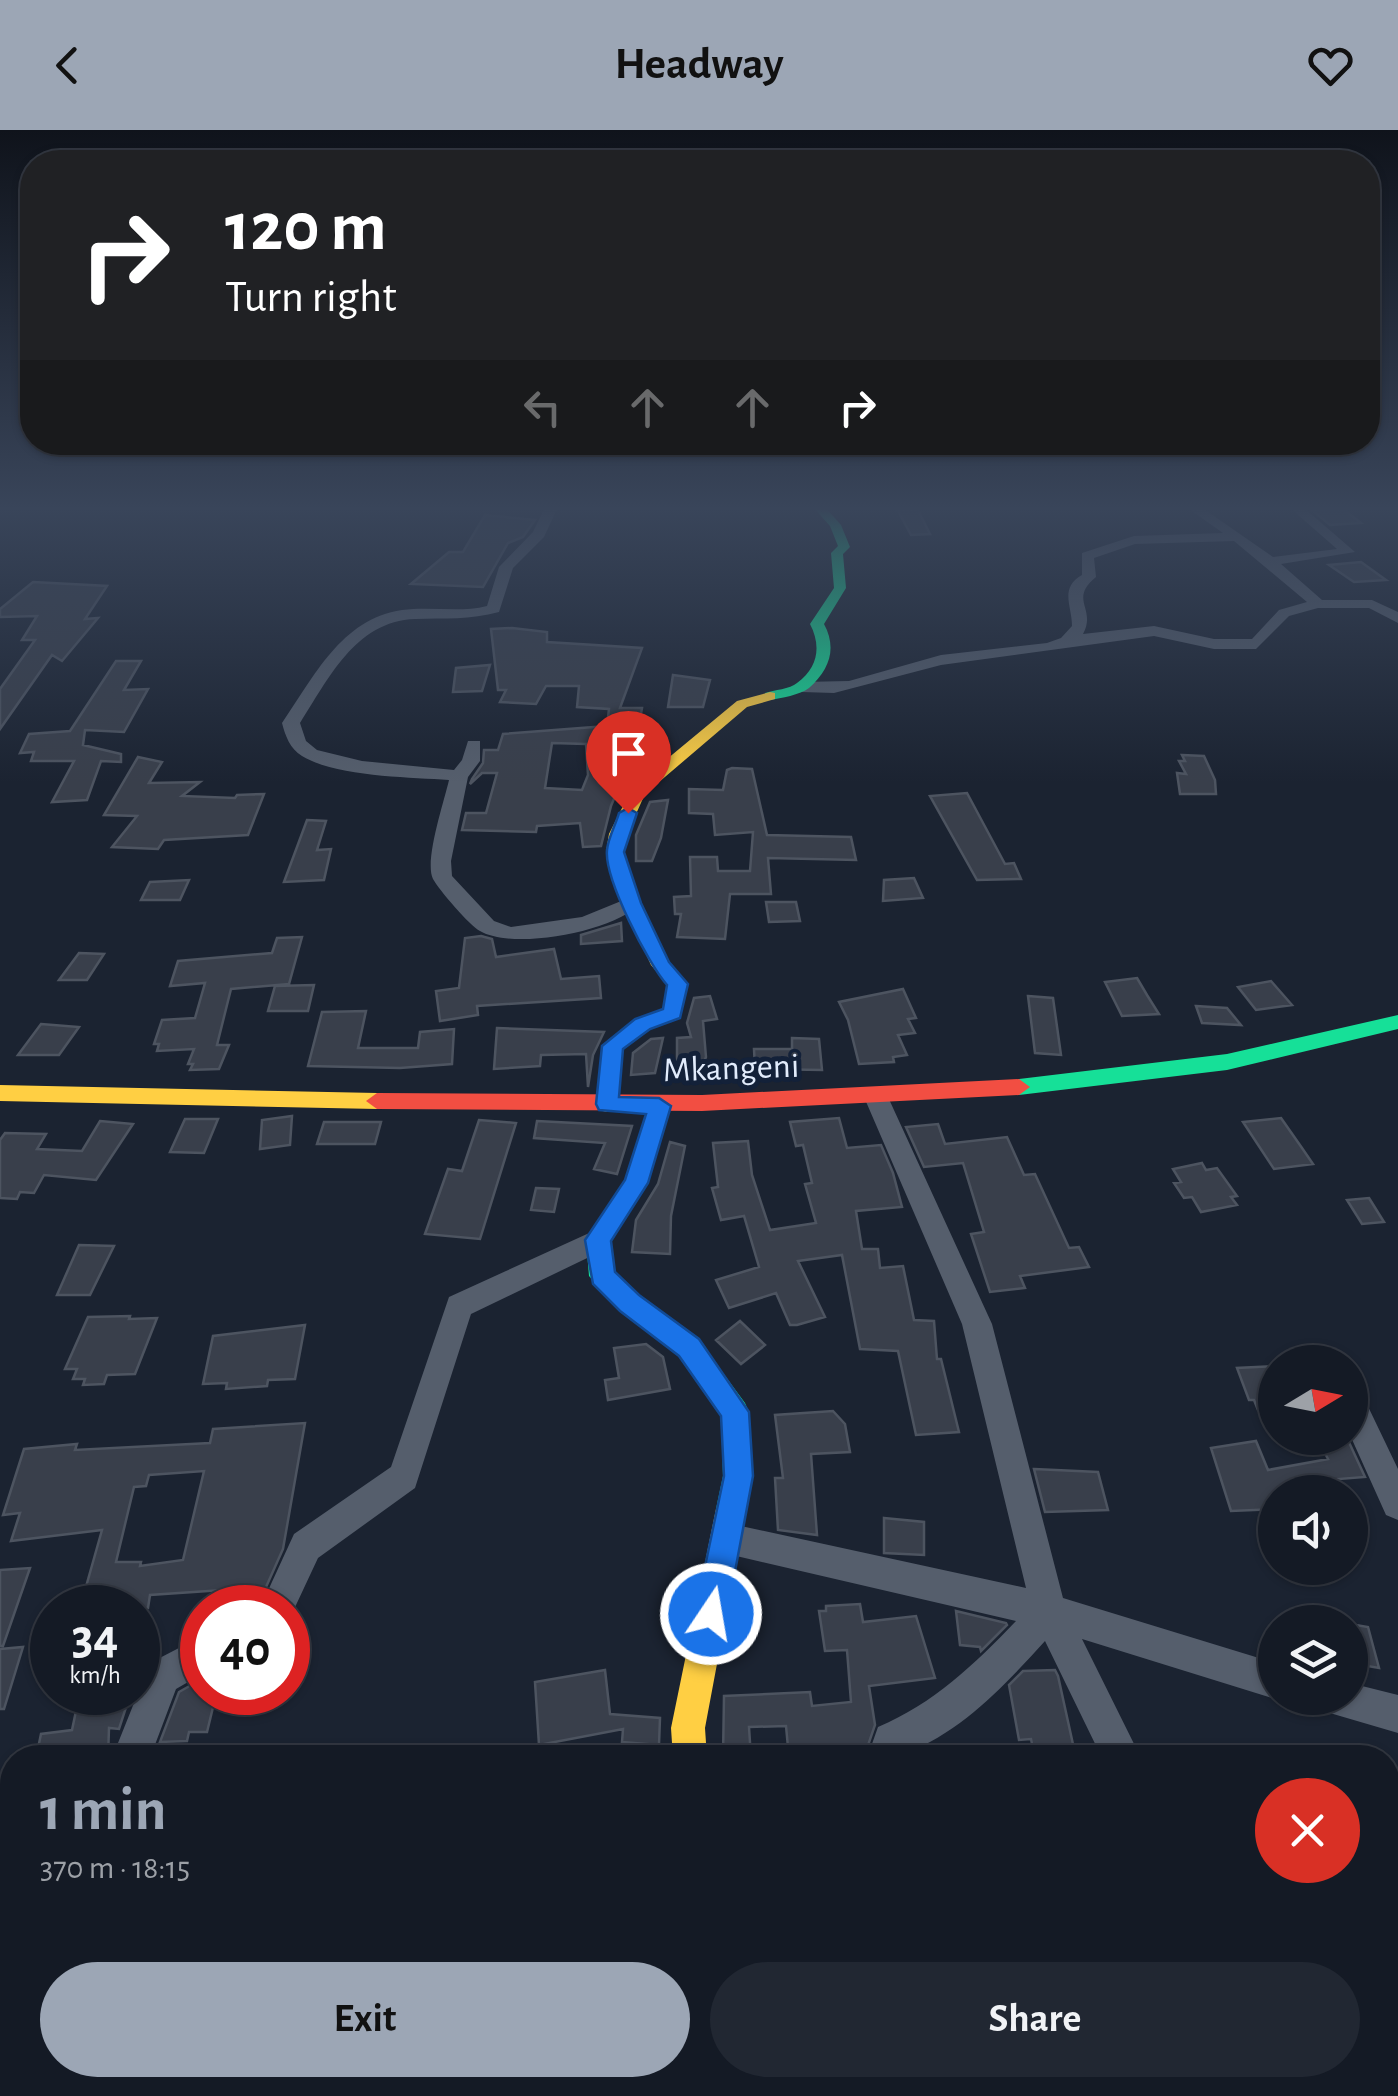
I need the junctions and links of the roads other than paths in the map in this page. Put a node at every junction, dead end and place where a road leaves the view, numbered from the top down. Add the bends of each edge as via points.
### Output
1 (497, 599) edge
2 (833, 599) edge
3 (1076, 599) edge
4 (1312, 599) edge
5 (1318, 604) junction
6 (1398, 618) edge
7 (1066, 641) junction
8 (802, 687) junction
9 (474, 745) dead end
10 (459, 776) junction
11 (631, 903) junction
12 (1397, 1023) edge
13 (0, 1094) edge
14 (876, 1097) junction
15 (607, 1104) junction
16 (659, 1106) junction
17 (598, 1240) junction
18 (1368, 1440) edge
19 (1398, 1504) edge
20 (726, 1539) junction
21 (287, 1585) edge
22 (1049, 1611) junction
23 (180, 1666) edge
24 (1258, 1677) edge
25 (1368, 1706) edge
26 (1398, 1714) edge
27 (135, 1745) edge
28 (689, 1745) edge
29 (890, 1745) edge
30 (1116, 1745) edge

1 - 10 street via 494,609 458,617 398,615 376,623 325,666 291,723 308,754
2 - 8 street via 817,624 826,654
3 - 7 street via 1082,619
4 - 5 street
5 - 6 street via 1372,604
5 - 7 street via 1284,613 1256,644 1214,644 1154,631
7 - 8 street via 920,664 822,690
8 - 11 street via 742,704 638,792 615,852
9 - 10 street
10 - 11 street via 442,877 486,926 510,934 582,924
11 - 15 street via 661,965 678,984 673,1013 613,1046
12 - 14 street, Mkangeni via 1262,1055 1089,1082
13 - 15 street, Mkangeni
14 - 16 street, Mkangeni
14 - 22 street via 978,1324
15 - 16 street, Mkangeni
16 - 17 street via 636,1183
17 - 20 street via 602,1276 689,1347 734,1412 738,1476
17 - 21 street via 458,1306 404,1477 306,1546
18 - 19 street
20 - 22 street
20 - 28 street
22 - 24 street
22 - 29 street via 1012,1654 915,1734
22 - 30 street
23 - 27 street via 163,1676
25 - 26 street

